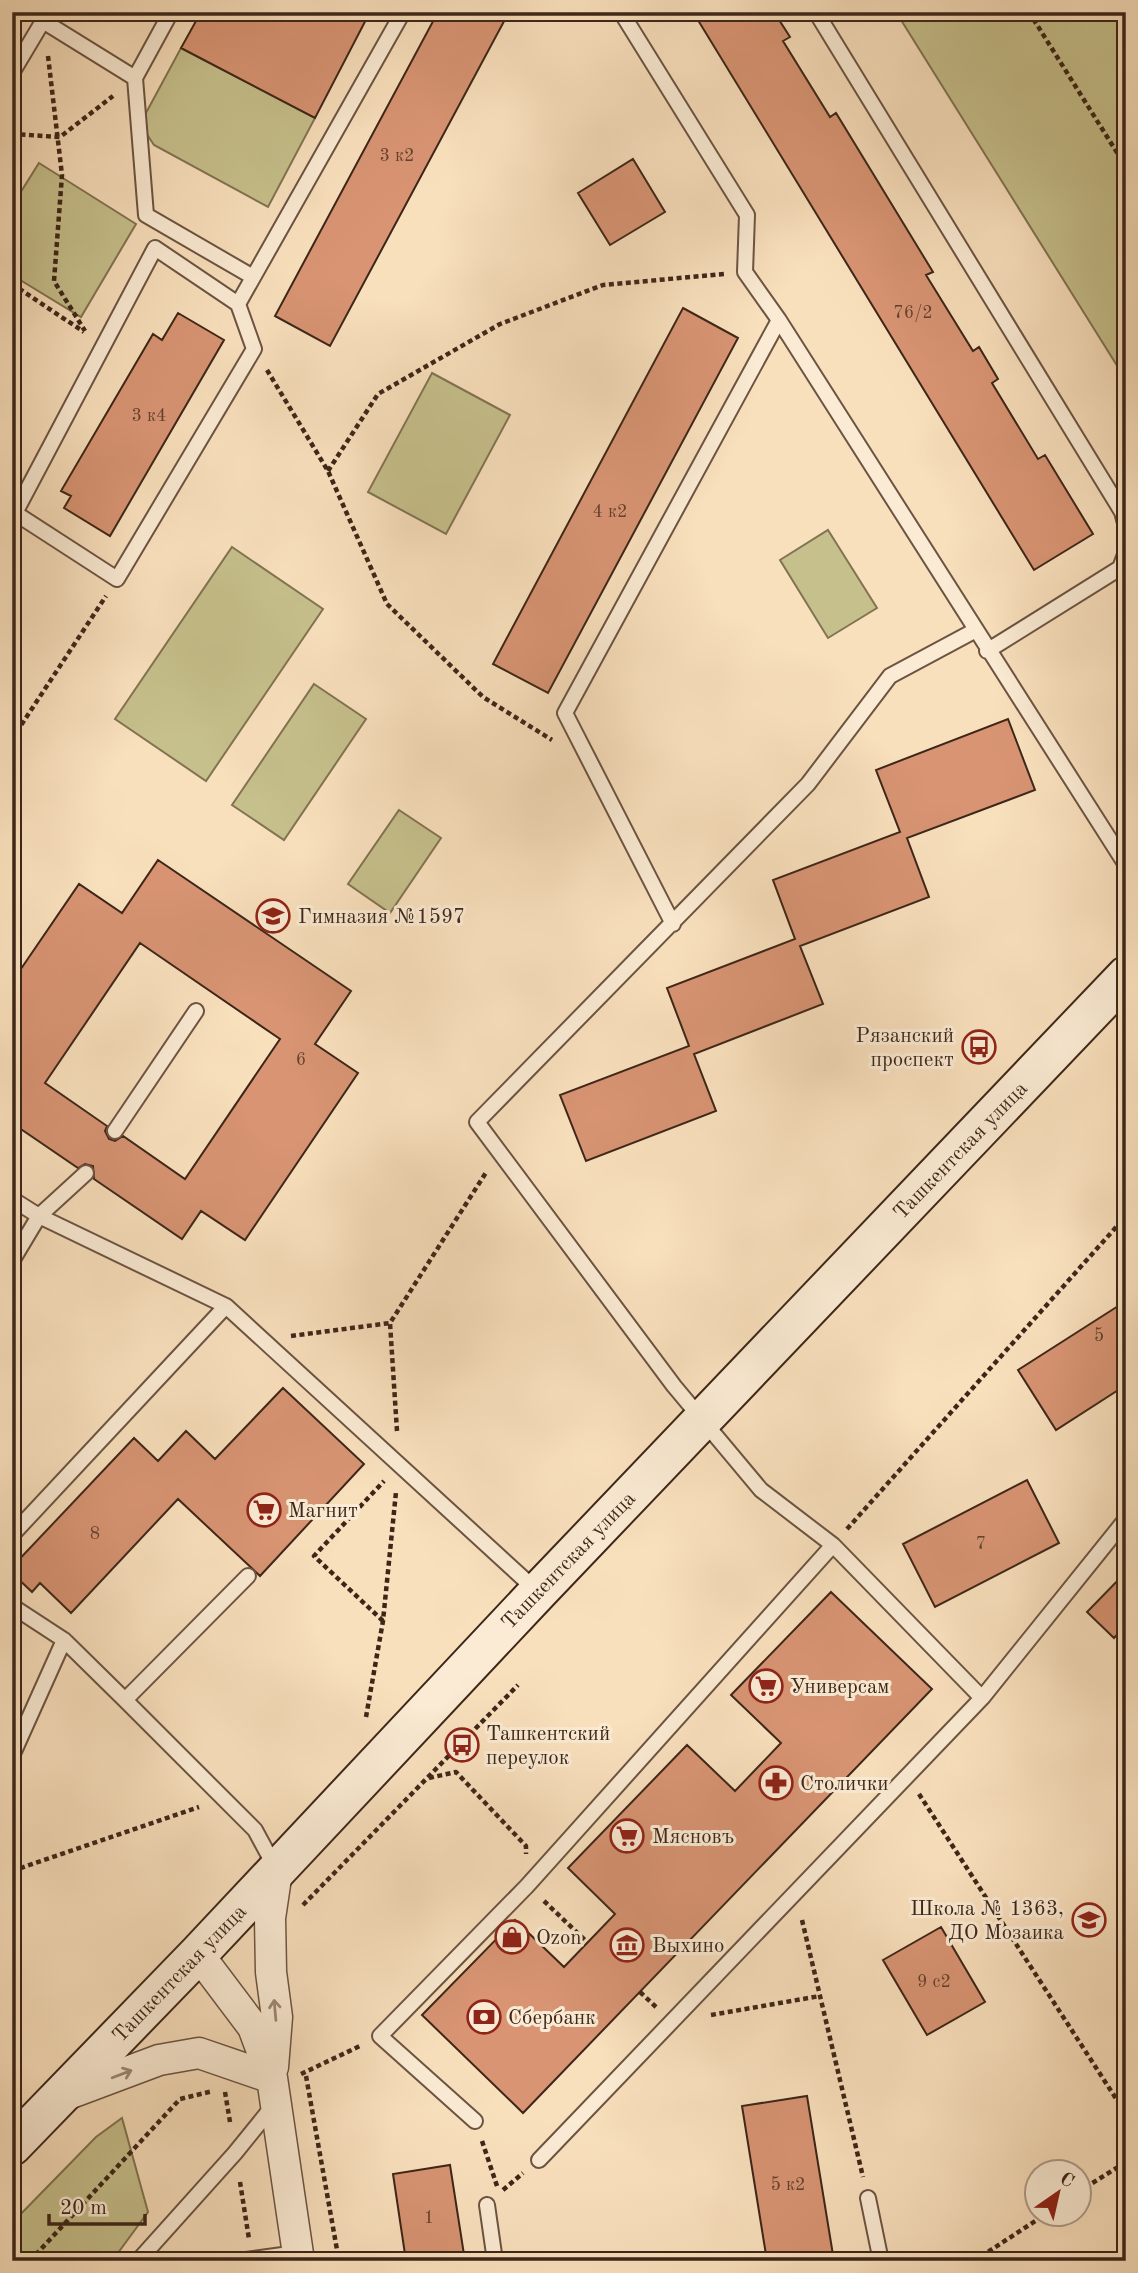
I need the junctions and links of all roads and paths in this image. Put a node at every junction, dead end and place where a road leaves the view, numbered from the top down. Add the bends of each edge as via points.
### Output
1 (171, 12) edge
2 (403, 12) edge
3 (621, 12) edge
4 (816, 12) edge
5 (1029, 12) edge
6 (43, 21) junction
7 (12, 73) edge
8 (135, 78) junction
9 (12, 134) edge
10 (60, 137) junction
11 (1126, 167) edge
12 (745, 272) junction
13 (253, 277) junction
14 (12, 284) edge
15 (238, 304) junction
16 (779, 320) junction
17 (254, 349) junction
18 (328, 471) junction
19 (1126, 527) edge
20 (1126, 552) edge
21 (117, 579) junction
22 (974, 631) junction
23 (988, 651) junction
24 (12, 739) edge
25 (592, 764) junction
26 (1126, 865) edge
27 (673, 924) junction
28 (1126, 976) edge
29 (196, 1011) dead end
30 (115, 1131) dead end
31 (499, 1153) junction
32 (86, 1173) dead end
33 (12, 1199) edge
34 (39, 1216) junction
35 (1126, 1216) edge
36 (12, 1261) edge
37 (226, 1306) junction
38 (390, 1322) junction
39 (263, 1339) junction
40 (703, 1419) junction
41 (399, 1465) junction
42 (1126, 1519) edge
43 (12, 1535) edge
44 (833, 1545) junction
45 (248, 1576) dead end
46 (538, 1592) junction
47 (12, 1606) edge
48 (383, 1621) junction
49 (64, 1640) junction
50 (518, 1685) dead end
51 (982, 1698) junction
52 (125, 1700) junction
53 (366, 1717) dead end
54 (12, 1756) edge
55 (907, 1775) junction
56 (428, 1778) junction
57 (223, 1798) junction
58 (12, 1871) edge
59 (277, 1871) junction
60 (527, 1886) junction
61 (795, 1892) junction
62 (300, 1910) dead end
63 (588, 1943) dead end
64 (198, 1954) junction
65 (820, 1996) junction
66 (671, 2021) junction
67 (380, 2036) junction
68 (303, 2061) dead end
69 (305, 2073) junction
70 (273, 2091) junction
71 (58, 2098) junction
72 (180, 2099) dead end
73 (1126, 2114) edge
74 (475, 2121) joint
75 (12, 2146) edge
76 (539, 2160) joint
77 (1126, 2162) edge
78 (1092, 2184) edge
79 (868, 2198) joint
80 (487, 2205) dead end
81 (1025, 2228) edge
82 (298, 2257) edge
83 (30, 2261) edge
84 (138, 2261) edge
85 (239, 2261) edge
86 (339, 2261) edge
87 (495, 2261) edge
88 (881, 2261) edge
89 (974, 2261) edge

1 - 8 lane
2 - 13 lane
3 - 12 lane via 747,215
4 - 19 lane via 1122,512
5 - 11 path
6 - 7 lane
6 - 8 lane
6 - 10 path
8 - 10 path
8 - 13 lane via 146,215
9 - 10 path
10 - 14 path via 62,175 54,281 88,335
12 - 16 lane
12 - 18 path via 603,285 500,324 378,394
13 - 15 lane
15 - 17 lane
15 - 21 lane via 155,248 15,513
16 - 22 lane
16 - 25 lane via 565,713
17 - 18 path
17 - 21 lane
18 - 25 path via 387,604 483,697
20 - 23 lane via 1120,568
21 - 24 path
22 - 23 lane
22 - 27 lane via 890,676 808,784
23 - 26 lane
25 - 27 lane
27 - 31 lane via 477,1122
28 - 40 main road, Ташкентская улица
29 - 30 lane
31 - 38 path
31 - 40 lane
32 - 34 lane
33 - 34 lane
34 - 36 lane
34 - 37 lane
35 - 44 path
37 - 39 lane
37 - 43 lane
38 - 39 path
38 - 41 path
39 - 41 lane
40 - 44 lane via 761,1490
40 - 46 main road, Ташкентская улица
41 - 46 lane
41 - 48 path
41 - 48 path via 314,1556
42 - 51 lane
44 - 51 lane
44 - 60 lane
45 - 52 lane
46 - 59 main road, Ташкентская улица
47 - 49 lane
48 - 53 path
49 - 52 lane
49 - 54 lane
50 - 56 path
51 - 55 lane
52 - 57 lane
55 - 61 lane
55 - 73 path
56 - 60 path via 456,1772 526,1846
56 - 62 path
57 - 58 path
57 - 59 lane via 255,1830
59 - 64 main road, Ташкентская улица
70 -> 59 street via 277,2017 270,1918
60 - 63 path
60 - 67 lane
61 - 65 path
61 - 66 lane
64 - 70 street via 253,2027
64 - 71 main road, Ташкентская улица
65 - 66 path
65 - 79 path
66 - 76 lane
67 - 69 path
67 - 74 lane
68 - 69 path
69 - 86 path
71 -> 70 street via 159,2060 199,2053
70 - 82 street
70 - 84 lane via 236,2153
71 - 75 main road, Ташкентская улица
72 - 83 path
74 - 76 path via 500,2193
77 - 78 path
79 - 88 lane
80 - 87 lane
81 - 89 path
82 - 85 lane

